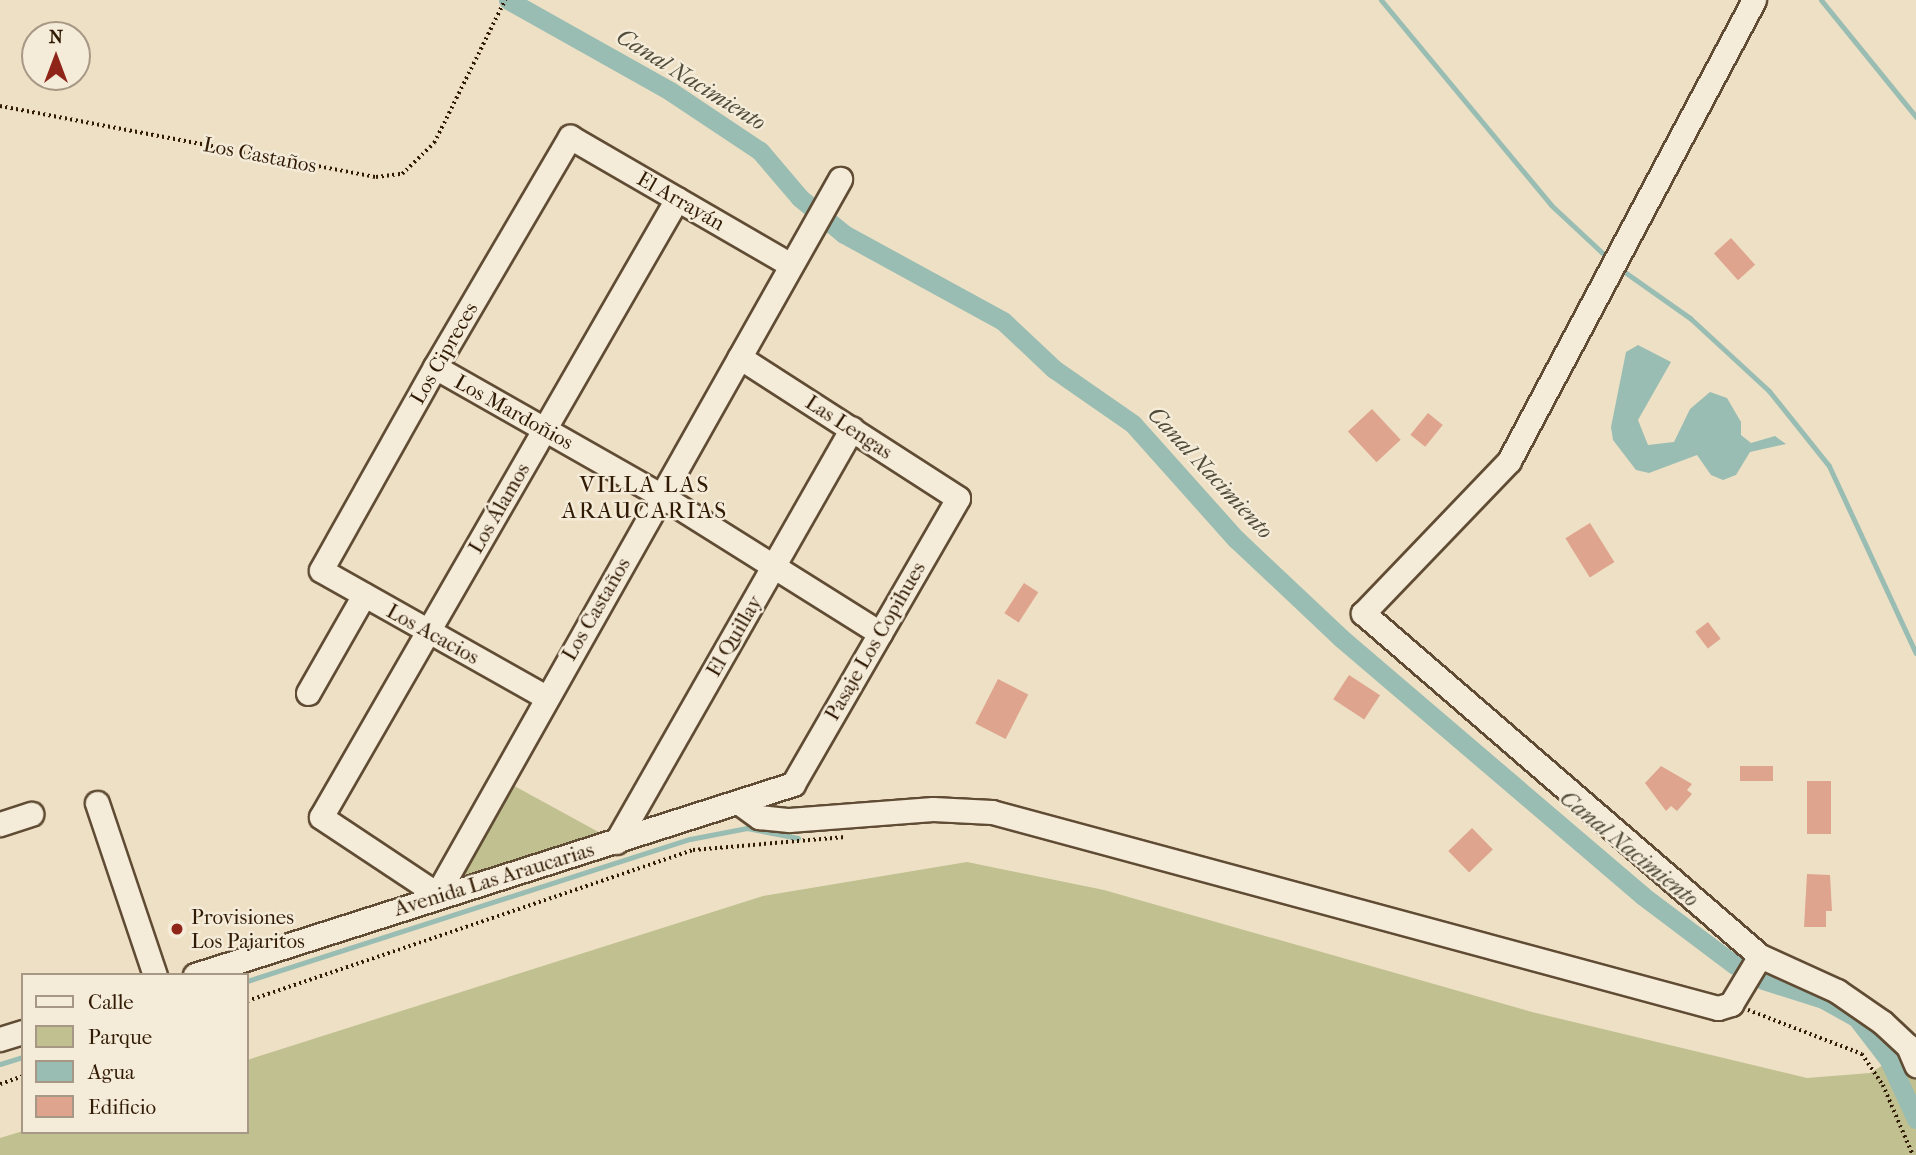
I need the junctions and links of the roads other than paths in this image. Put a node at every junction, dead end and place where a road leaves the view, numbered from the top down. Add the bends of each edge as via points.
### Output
1 (1754, 0) edge
2 (570, 137) joint
3 (840, 179) dead end
4 (677, 199) junction
5 (791, 265) junction
6 (739, 357) junction
7 (435, 367) junction
8 (544, 429) junction
9 (852, 429) junction
10 (660, 495) junction
11 (958, 498) joint
12 (774, 566) junction
13 (321, 570) joint
14 (364, 594) junction
15 (428, 631) junction
16 (880, 633) junction
17 (308, 693) dead end
18 (546, 697) junction
19 (793, 784) joint
20 (738, 802) junction
21 (97, 803) dead end
22 (31, 814) dead end
23 (0, 824) edge
24 (616, 842) junction
25 (438, 894) junction
26 (1760, 956) junction
27 (154, 973) edge
28 (201, 973) edge
29 (21, 1033) edge
30 (0, 1039) edge
31 (1913, 1051) edge

1 - 26 street via 1509,461 1363,613
2 - 4 street, El Arrayán
2 - 7 street, Los Cipreces
3 - 5 street, Los Castaños
4 - 5 street, El Arrayán
4 - 8 street, Los Álamos
5 - 6 street, Los Castaños
6 - 9 street, Las Lengas
6 - 10 street, Los Castaños
7 - 8 street, Los Mardoñios
7 - 13 street, Los Cipreces
8 - 10 street, Los Mardoñios
8 - 15 street, Los Álamos
9 - 11 street, Las Lengas
9 - 12 street, El Quillay
10 - 12 street, Los Mardoñios
10 - 18 street, Los Castaños
11 - 16 street, Pasaje Los Copihues
12 - 16 street, Los Mardoñios
12 - 24 street, El Quillay
13 - 14 street, Los Acacios
14 - 15 street, Los Acacios
14 - 17 street
15 - 18 street, Los Acacios
15 - 25 street, Los Álamos via 321,817
16 - 19 street, Pasaje Los Copihues
18 - 25 street, Los Castaños
19 - 20 street, Avenida Las Araucarias
20 - 24 street, Avenida Las Araucarias
20 - 26 street via 758,817 789,820 933,809 992,811 1701,1003 1731,1004
21 - 27 street
22 - 23 street
24 - 25 street, Avenida Las Araucarias
25 - 28 street, Avenida Las Araucarias
26 - 31 street via 1838,990
29 - 30 street

